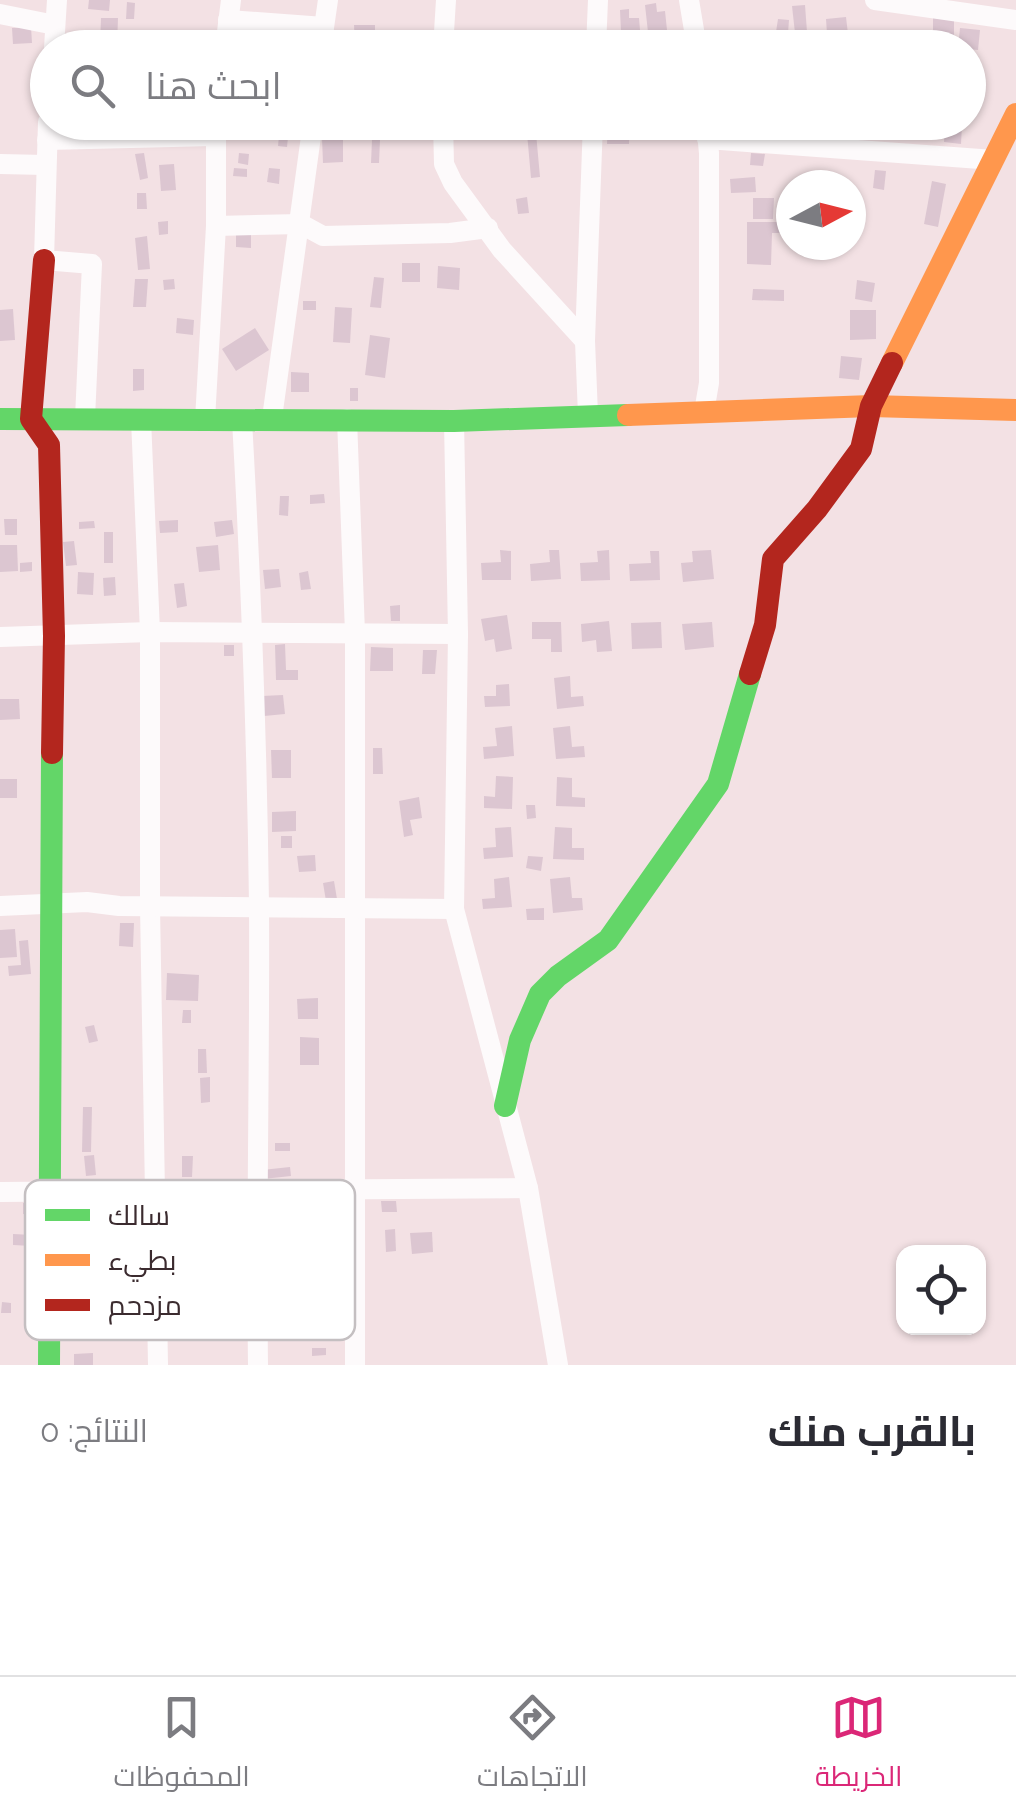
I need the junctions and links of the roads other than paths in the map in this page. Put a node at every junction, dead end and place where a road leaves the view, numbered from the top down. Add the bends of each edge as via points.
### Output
1 (57, 0) edge
2 (328, 0) edge
3 (446, 0) edge
4 (598, 0) edge
5 (688, 0) edge
6 (874, 0) edge
7 (230, 10) edge
8 (0, 14) edge
9 (1016, 20) edge
10 (55, 25) junction
11 (55, 30) edge
12 (298, 30) edge
13 (323, 30) edge
14 (444, 30) edge
15 (597, 30) edge
16 (694, 30) edge
17 (1016, 114) edge
18 (46, 140) edge
19 (215, 140) edge
20 (311, 140) edge
21 (443, 140) edge
22 (592, 140) edge
23 (707, 140) edge
24 (796, 140) edge
25 (994, 160) junction
26 (0, 164) edge
27 (45, 165) junction
28 (301, 224) junction
29 (216, 226) junction
30 (488, 228) junction
31 (44, 260) junction
32 (585, 341) junction
33 (871, 406) junction
34 (1016, 410) edge
35 (704, 412) junction
36 (588, 415) junction
37 (31, 418) junction
38 (85, 418) junction
39 (272, 418) junction
40 (0, 419) edge
41 (141, 419) junction
42 (348, 419) junction
43 (205, 420) junction
44 (242, 420) junction
45 (454, 421) junction
46 (150, 632) junction
47 (254, 632) junction
48 (356, 633) junction
49 (458, 634) junction
50 (54, 636) junction
51 (0, 637) edge
52 (0, 906) edge
53 (49, 906) junction
54 (150, 906) junction
55 (259, 908) junction
56 (357, 909) junction
57 (454, 909) junction
58 (506, 1106) junction
59 (51, 1180) edge
60 (156, 1180) edge
61 (256, 1180) edge
62 (528, 1188) junction
63 (356, 1190) junction
64 (48, 1340) edge
65 (158, 1340) edge
66 (258, 1340) edge
67 (48, 1365) edge
68 (158, 1365) edge
69 (258, 1365) edge
70 (355, 1365) edge
71 (558, 1365) edge

1 - 10 street
2 - 13 street
3 - 14 street
4 - 15 street
5 - 16 street
6 - 9 street
7 - 12 street
8 - 10 street
10 - 11 street
17 - 25 street
18 - 27 street
19 - 29 street
20 - 28 street
21 - 30 street via 453,184
22 - 32 street
23 - 35 street
24 - 25 street
25 - 33 street
26 - 27 street
27 - 31 street
28 - 29 street
28 - 30 street via 323,236
28 - 39 street
29 - 43 street
30 - 32 street
31 - 37 street
31 - 38 street via 92,264
32 - 36 street
33 - 34 street
33 - 35 street
33 - 58 street via 861,449 773,558 765,625 718,784 608,940 540,994 524,1027
35 - 36 street
36 - 45 street
37 - 38 street
37 - 40 street
37 - 50 street via 49,445
38 - 41 street
39 - 42 street
39 - 44 street
41 - 43 street
41 - 46 street
42 - 45 street
42 - 48 street
43 - 44 street
44 - 47 street
45 - 49 street
46 - 47 street
46 - 50 street
46 - 54 street
47 - 48 street
47 - 55 street
48 - 49 street
48 - 56 street
49 - 57 street
50 - 51 street
50 - 53 street
52 - 53 street
53 - 54 street
53 - 59 street
54 - 55 street
54 - 60 street
55 - 56 street
55 - 61 street
56 - 57 street
56 - 63 street
57 - 58 street
58 - 62 street
62 - 63 street
62 - 71 street
63 - 70 street
64 - 67 street
65 - 68 street
66 - 69 street

